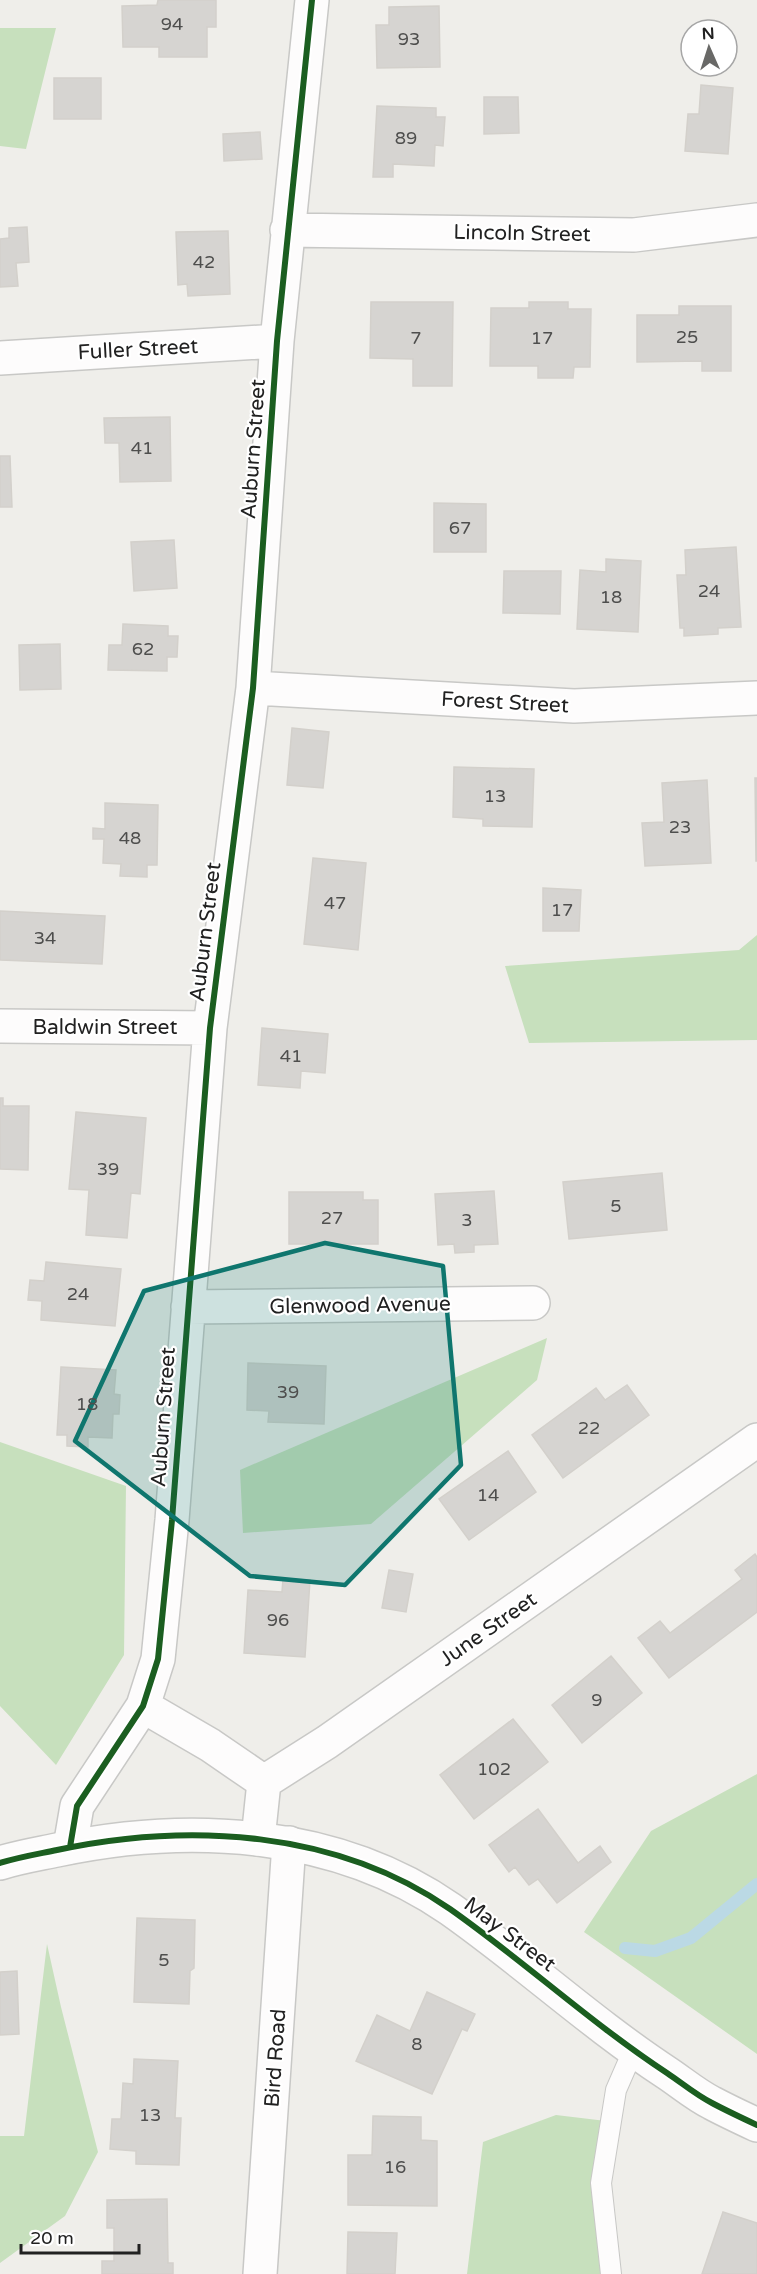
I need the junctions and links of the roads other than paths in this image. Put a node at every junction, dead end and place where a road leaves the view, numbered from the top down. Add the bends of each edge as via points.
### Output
1 (312, 0) edge
2 (757, 220) edge
3 (287, 230) junction
4 (277, 341) junction
5 (0, 358) edge
6 (253, 688) junction
7 (757, 698) edge
8 (0, 1026) edge
9 (210, 1028) junction
10 (532, 1303) dead end
11 (188, 1307) junction
12 (757, 1440) edge
13 (143, 1706) junction
14 (264, 1782) junction
15 (258, 1839) junction
16 (290, 1843) junction
17 (70, 1847) junction
18 (0, 1863) edge
19 (633, 2051) junction
20 (757, 2125) edge
21 (260, 2274) edge
22 (611, 2274) edge

1 - 3 street, Auburn Street
2 - 3 street, Lincoln Street via 634,235
3 - 4 street, Auburn Street
4 - 5 street, Fuller Street
4 - 6 street, Auburn Street
6 - 7 street, Forest Street via 574,706
6 - 9 street, Auburn Street
8 - 9 street, Baldwin Street
9 - 11 street, Auburn Street
10 - 11 street, Glenwood Avenue
11 - 13 street, Auburn Street via 158,1659
12 - 14 street, June Street via 327,1742
13 - 14 street
13 - 17 street, Auburn Street via 76,1806
14 - 15 street
15 - 16 street, May Street
15 - 17 street, May Street via 167,1835
16 - 19 street, May Street via 394,1878 448,1908
16 - 21 street, Bird Road
17 - 18 street, May Street
19 - 20 street, May Street via 711,2103
19 - 22 lane via 616,2090 601,2183

